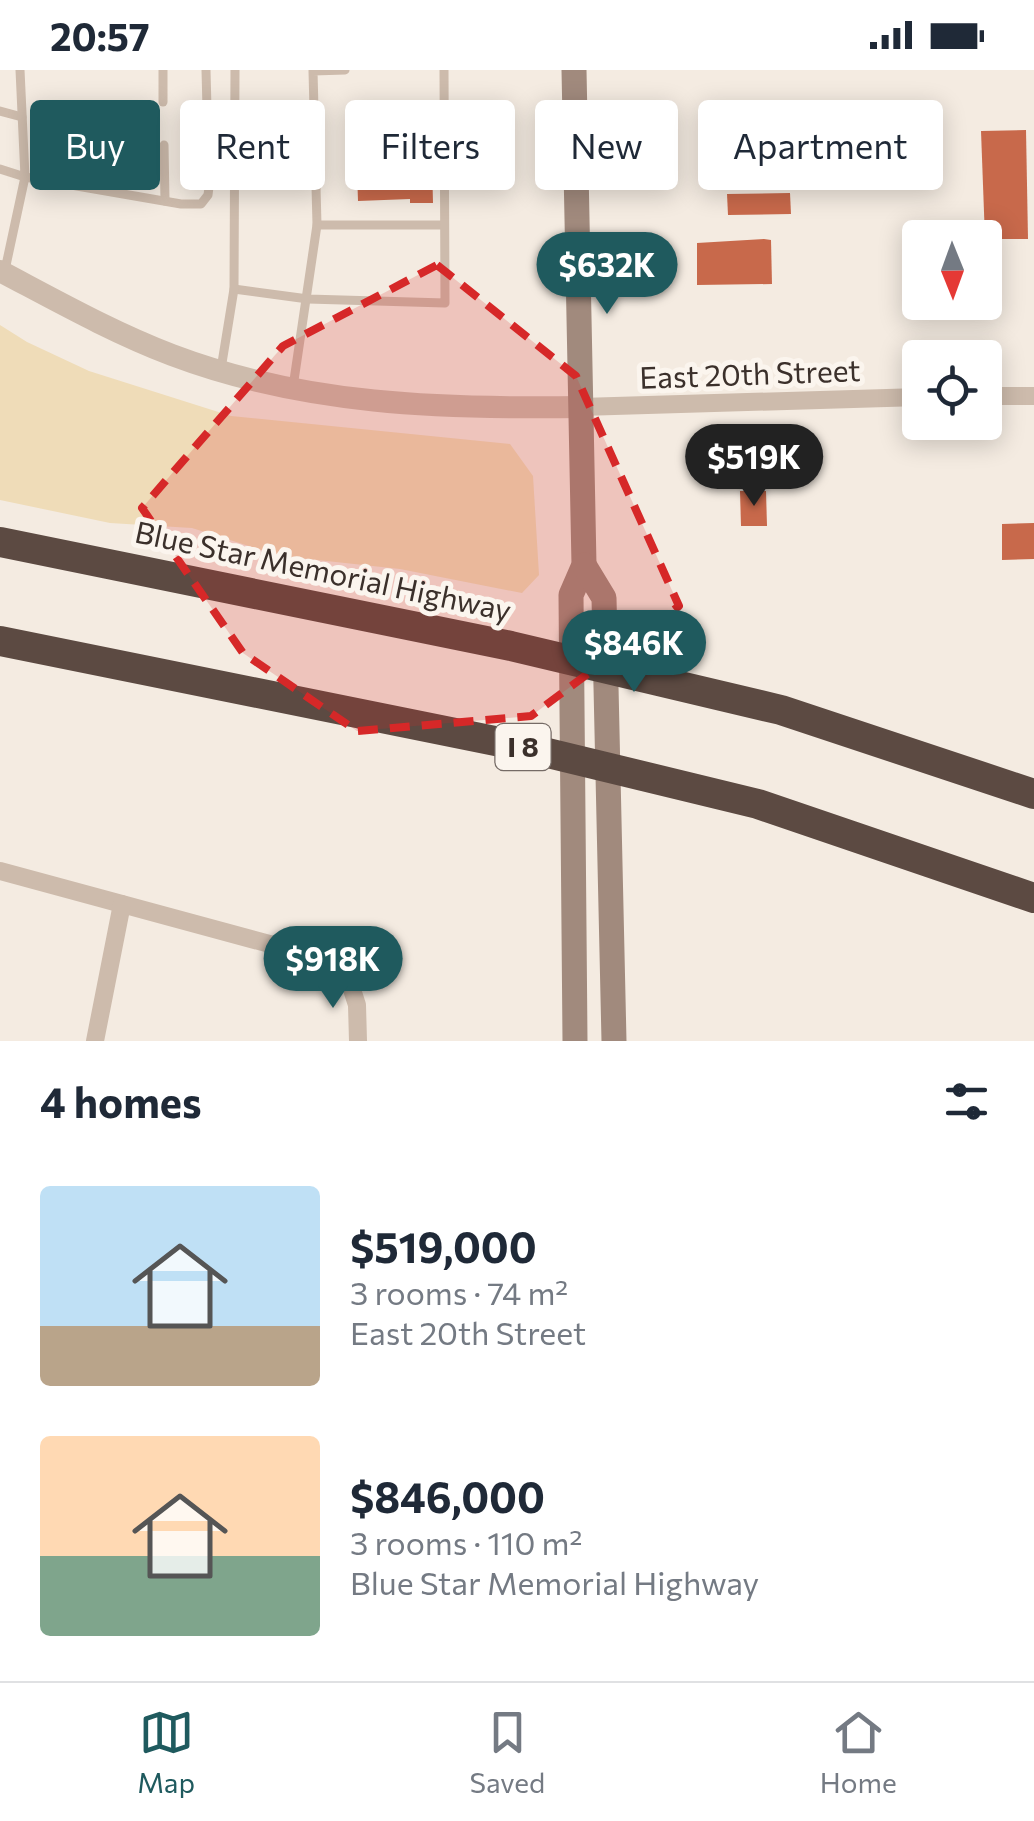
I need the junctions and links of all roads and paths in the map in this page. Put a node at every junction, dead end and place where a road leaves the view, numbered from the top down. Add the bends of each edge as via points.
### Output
1 (20, 70) edge
2 (163, 70) edge
3 (206, 70) edge
4 (236, 70) edge
5 (345, 70) edge
6 (444, 70) edge
7 (574, 70) edge
8 (163, 102) dead end
9 (0, 111) edge
10 (22, 118) junction
11 (164, 145) dead end
12 (0, 169) edge
13 (25, 177) junction
14 (165, 201) junction
15 (317, 225) junction
16 (444, 225) junction
17 (2, 272) edge
18 (234, 289) junction
19 (308, 298) junction
20 (221, 372) junction
21 (293, 390) junction
22 (1002, 396) edge
23 (1034, 396) edge
24 (902, 398) edge
25 (581, 407) junction
26 (0, 542) edge
27 (584, 566) junction
28 (0, 640) edge
29 (1034, 794) edge
30 (0, 872) edge
31 (1034, 898) edge
32 (122, 904) junction
33 (95, 1041) edge
34 (358, 1041) edge
35 (575, 1041) edge
36 (614, 1041) edge

1 - 10 lane
2 - 8 lane
3 - 14 lane via 208,195 201,204
4 - 18 lane
5 - 15 lane via 313,71
6 - 16 lane
7 - 25 main road
9 - 10 lane
10 - 13 lane
11 - 14 lane
12 - 13 lane
13 - 14 lane
13 - 17 lane
15 - 16 lane
15 - 19 lane
16 - 19 lane via 445,303
17 - 20 street via 112,330
18 - 19 lane
18 - 20 lane
19 - 21 lane
20 - 21 street
21 - 25 street via 438,407
22 - 23 street
24 - 25 street, East 20th Street
25 - 27 main road
26 - 29 highway, Blue Star Memorial Highway via 511,646 781,710
27 - 35 main road via 570,594
27 - 36 main road via 604,598
28 - 31 highway, I 8 via 515,745 739,800
30 - 32 street
32 - 33 street
32 - 34 street via 325,960 348,974

